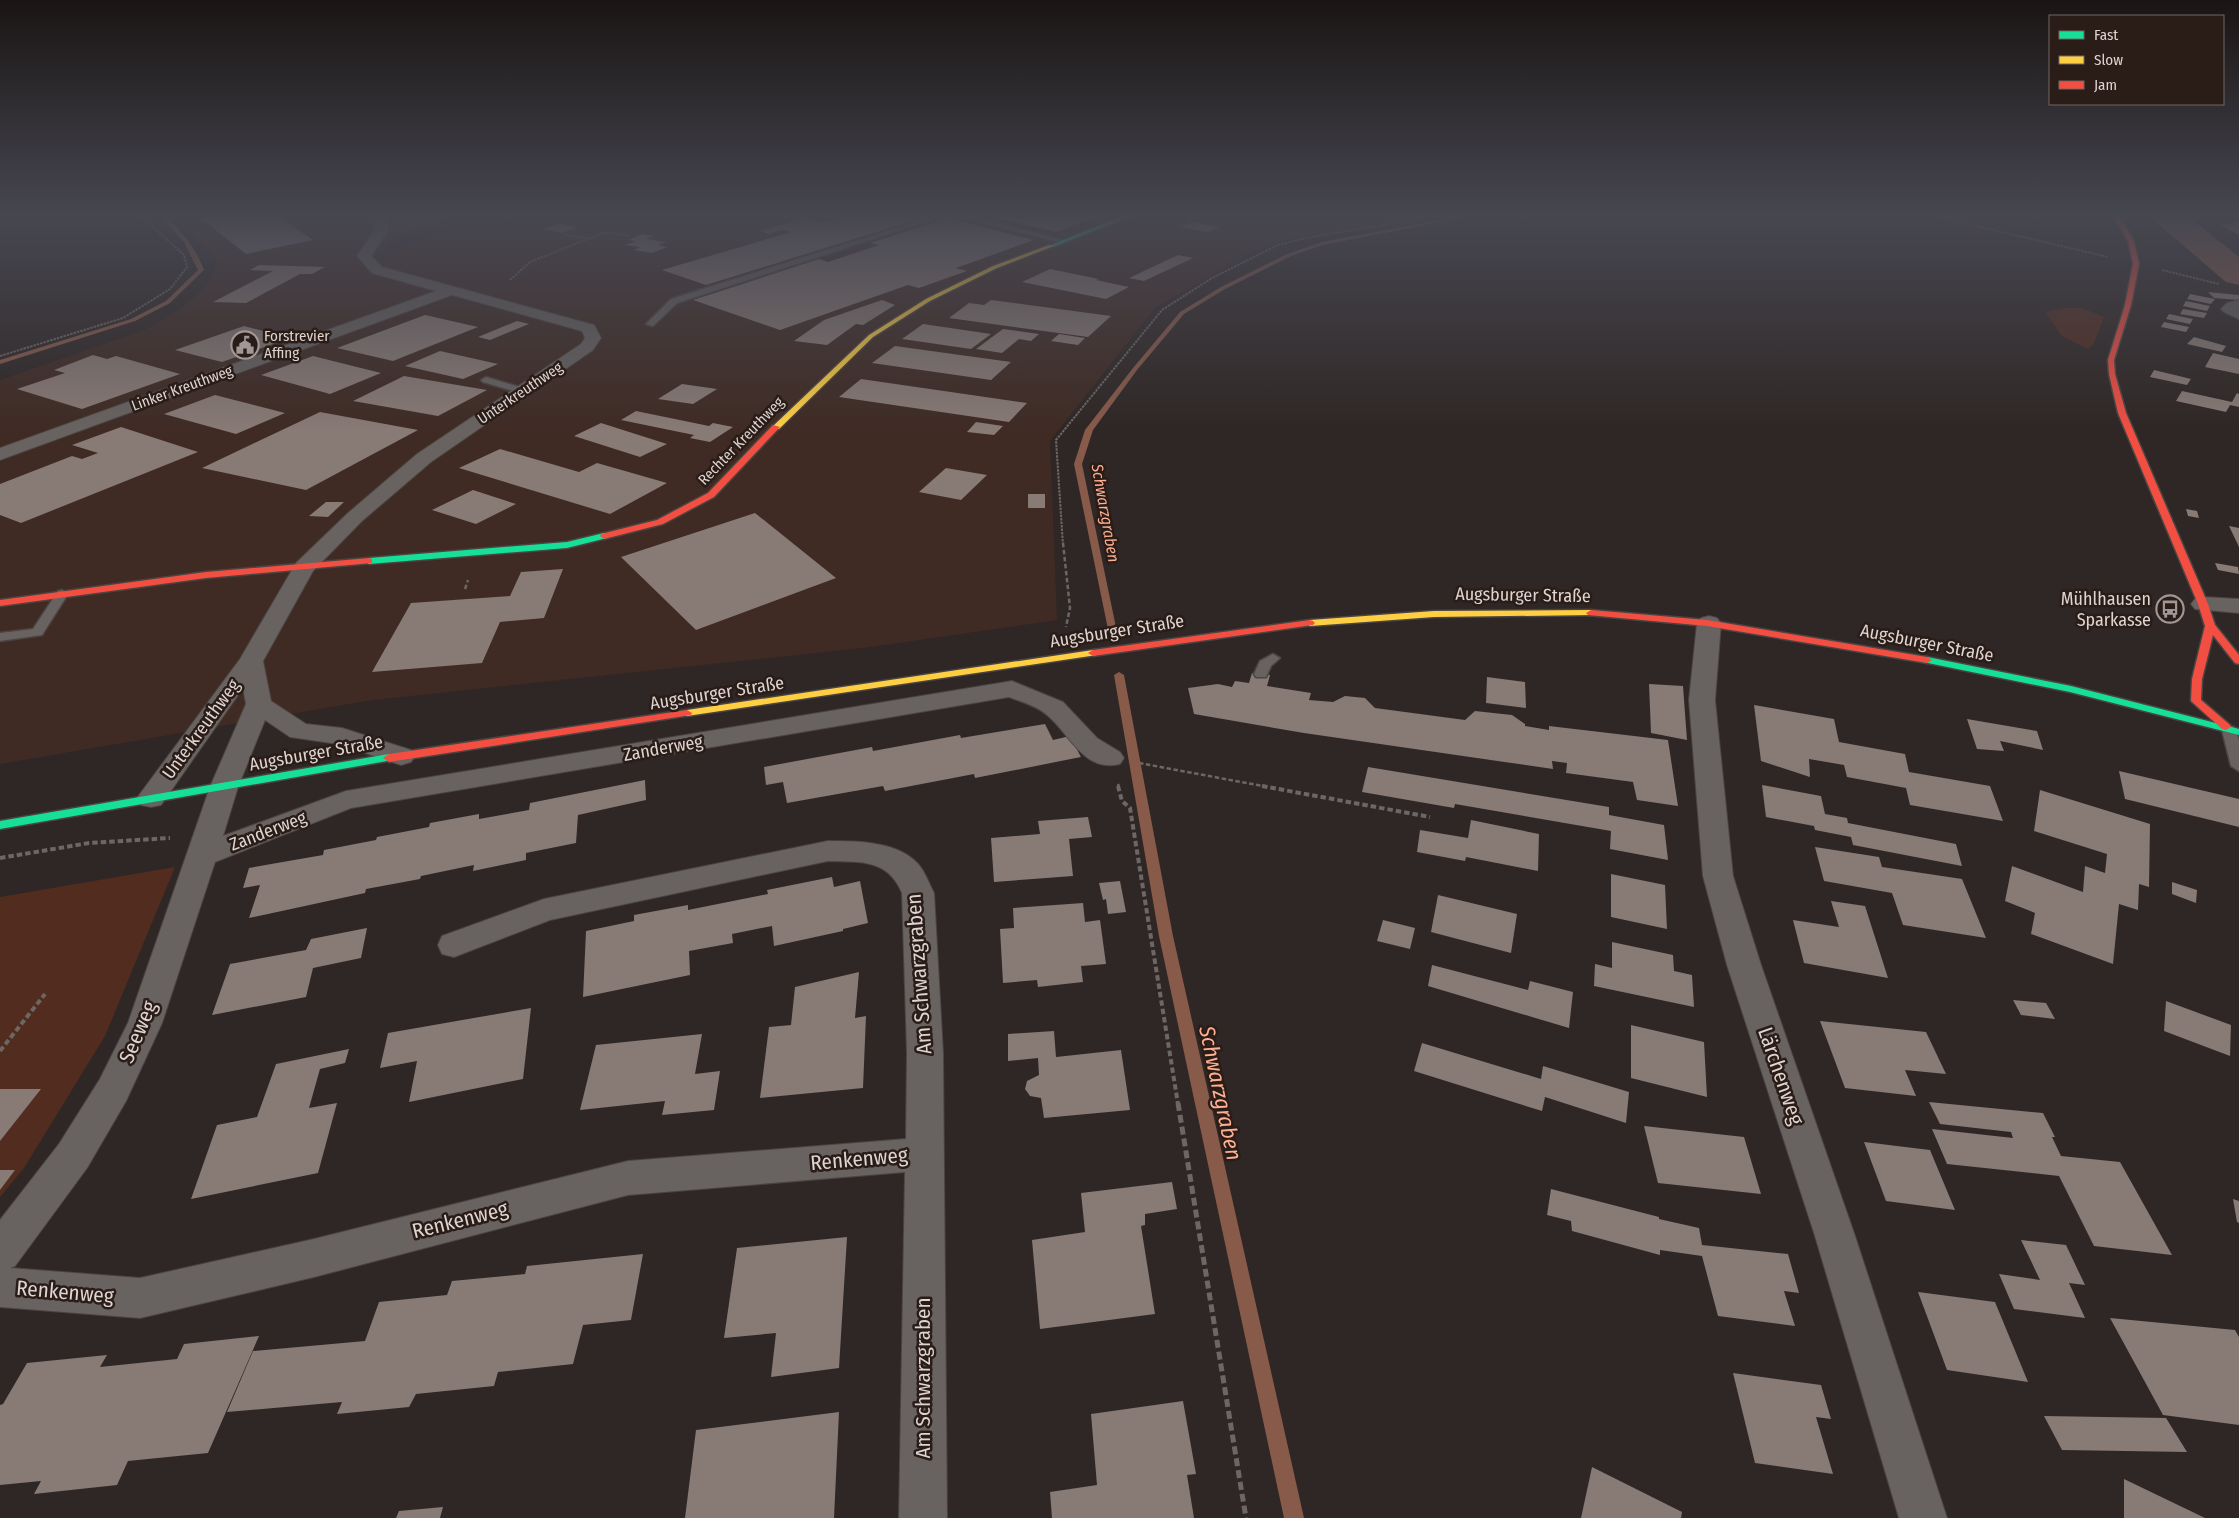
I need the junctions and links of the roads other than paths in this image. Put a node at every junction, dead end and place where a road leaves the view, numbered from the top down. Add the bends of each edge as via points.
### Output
1 (438, 288) edge
2 (715, 288) edge
3 (952, 288) edge
4 (2131, 288) edge
5 (449, 291) junction
6 (2239, 305) edge
7 (2239, 314) edge
8 (650, 324) dead end
9 (486, 380) dead end
10 (523, 391) junction
11 (0, 454) edge
12 (304, 568) junction
13 (62, 594) junction
14 (0, 603) edge
15 (2203, 604) junction
16 (2239, 606) edge
17 (1709, 623) junction
18 (2210, 626) junction
19 (0, 637) edge
20 (1273, 658) dead end
21 (251, 661) junction
22 (2239, 662) edge
23 (1262, 674) dead end
24 (259, 704) junction
25 (2236, 731) edge
26 (401, 756) junction
27 (1110, 758) road end
28 (2239, 766) edge
29 (224, 786) junction
30 (151, 798) junction
31 (0, 825) edge
32 (201, 856) junction
33 (454, 944) dead end
34 (924, 1154) junction
35 (0, 1252) edge
36 (0, 1286) edge
37 (922, 1518) edge
38 (1924, 1518) edge

1 - 5 street, Unterkreuthweg
2 - 8 lane via 674,301
3 - 12 main road, Rechter Kreuthweg via 871,336 801,401 711,495 660,522 566,544
4 - 15 main road via 2111,360 2112,374 2122,414
5 - 10 street, Unterkreuthweg via 588,328 593,338 587,347
5 - 11 street, Linker Kreuthweg
6 - 7 street via 2229,309
9 - 10 lane
10 - 12 street, Unterkreuthweg via 424,458 355,516
12 - 13 main road via 206,575
12 - 21 street, Unterkreuthweg
13 - 14 main road
13 - 19 lane via 37,632
15 - 16 street
15 - 18 main road
17 - 25 main road, Augsburger Straße via 1939,662 2050,685
17 - 26 main road, Augsburger Straße via 1550,612 1444,612 1308,622
17 - 38 street, Lärchenweg via 1702,700 1718,876 1747,975 1835,1236
18 - 22 main road
18 - 25 main road via 2197,679 2196,701
20 - 23 lane via 1265,664
21 - 24 street, Unterkreuthweg
21 - 30 street, Unterkreuthweg
24 - 26 street, Unterkreuthweg via 300,731 342,736
24 - 29 street, Unterkreuthweg
25 - 28 lane
26 - 29 main road, Augsburger Straße
27 - 32 street, Zanderweg via 1100,756 1084,743 1058,711 1012,690 346,800
29 - 30 main road, Augsburger Straße
29 - 32 street, Seeweg
30 - 31 main road, Augsburger Straße
32 - 35 street, Seeweg via 145,1022 113,1090 73,1156
33 - 34 street, Am Schwarzgraben via 544,910 828,851 860,851 890,859 910,873 918,893 925,1053
34 - 36 street, Renkenweg via 628,1178 314,1258 140,1298
34 - 37 street, Am Schwarzgraben

